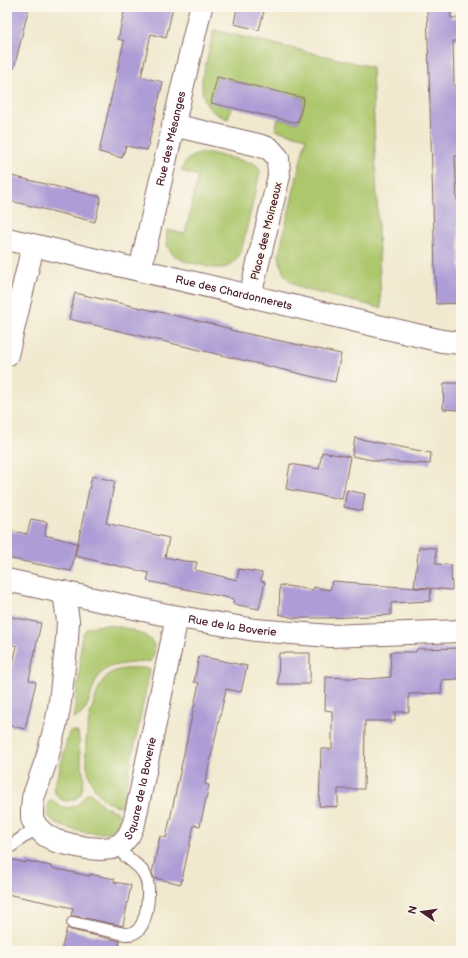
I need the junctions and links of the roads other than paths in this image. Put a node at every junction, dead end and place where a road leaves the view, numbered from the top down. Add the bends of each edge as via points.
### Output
1 (201, 7) edge
2 (173, 125) junction
3 (7, 240) edge
4 (33, 246) junction
5 (140, 270) junction
6 (250, 296) junction
7 (461, 343) edge
8 (7, 355) edge
9 (7, 580) edge
10 (64, 592) junction
11 (177, 617) junction
12 (461, 631) edge
13 (37, 827) junction
14 (117, 846) junction
15 (7, 849) edge
16 (73, 923) dead end

1 - 2 street, Rue des Mésanges
2 - 5 street, Rue des Mésanges
2 - 6 street, Place des Moineaux via 258,145 270,149 278,158 279,176
3 - 4 street, Rue des Chardonnerets
4 - 5 street, Rue des Chardonnerets
4 - 8 street
5 - 6 street, Rue des Chardonnerets
6 - 7 street, Rue des Chardonnerets via 442,341
9 - 10 street, Rue de la Boverie
10 - 11 street, Rue de la Boverie
10 - 13 street via 68,621 63,683 47,758 33,798 32,819
11 - 12 street, Rue de la Boverie via 255,630 330,636
11 - 14 street, Square de la Boverie via 134,823 129,835
13 - 14 street, Square de la Boverie via 45,835 56,840 87,848
13 - 15 lane
14 - 16 lane via 147,879 148,899 139,930 133,934 125,934

